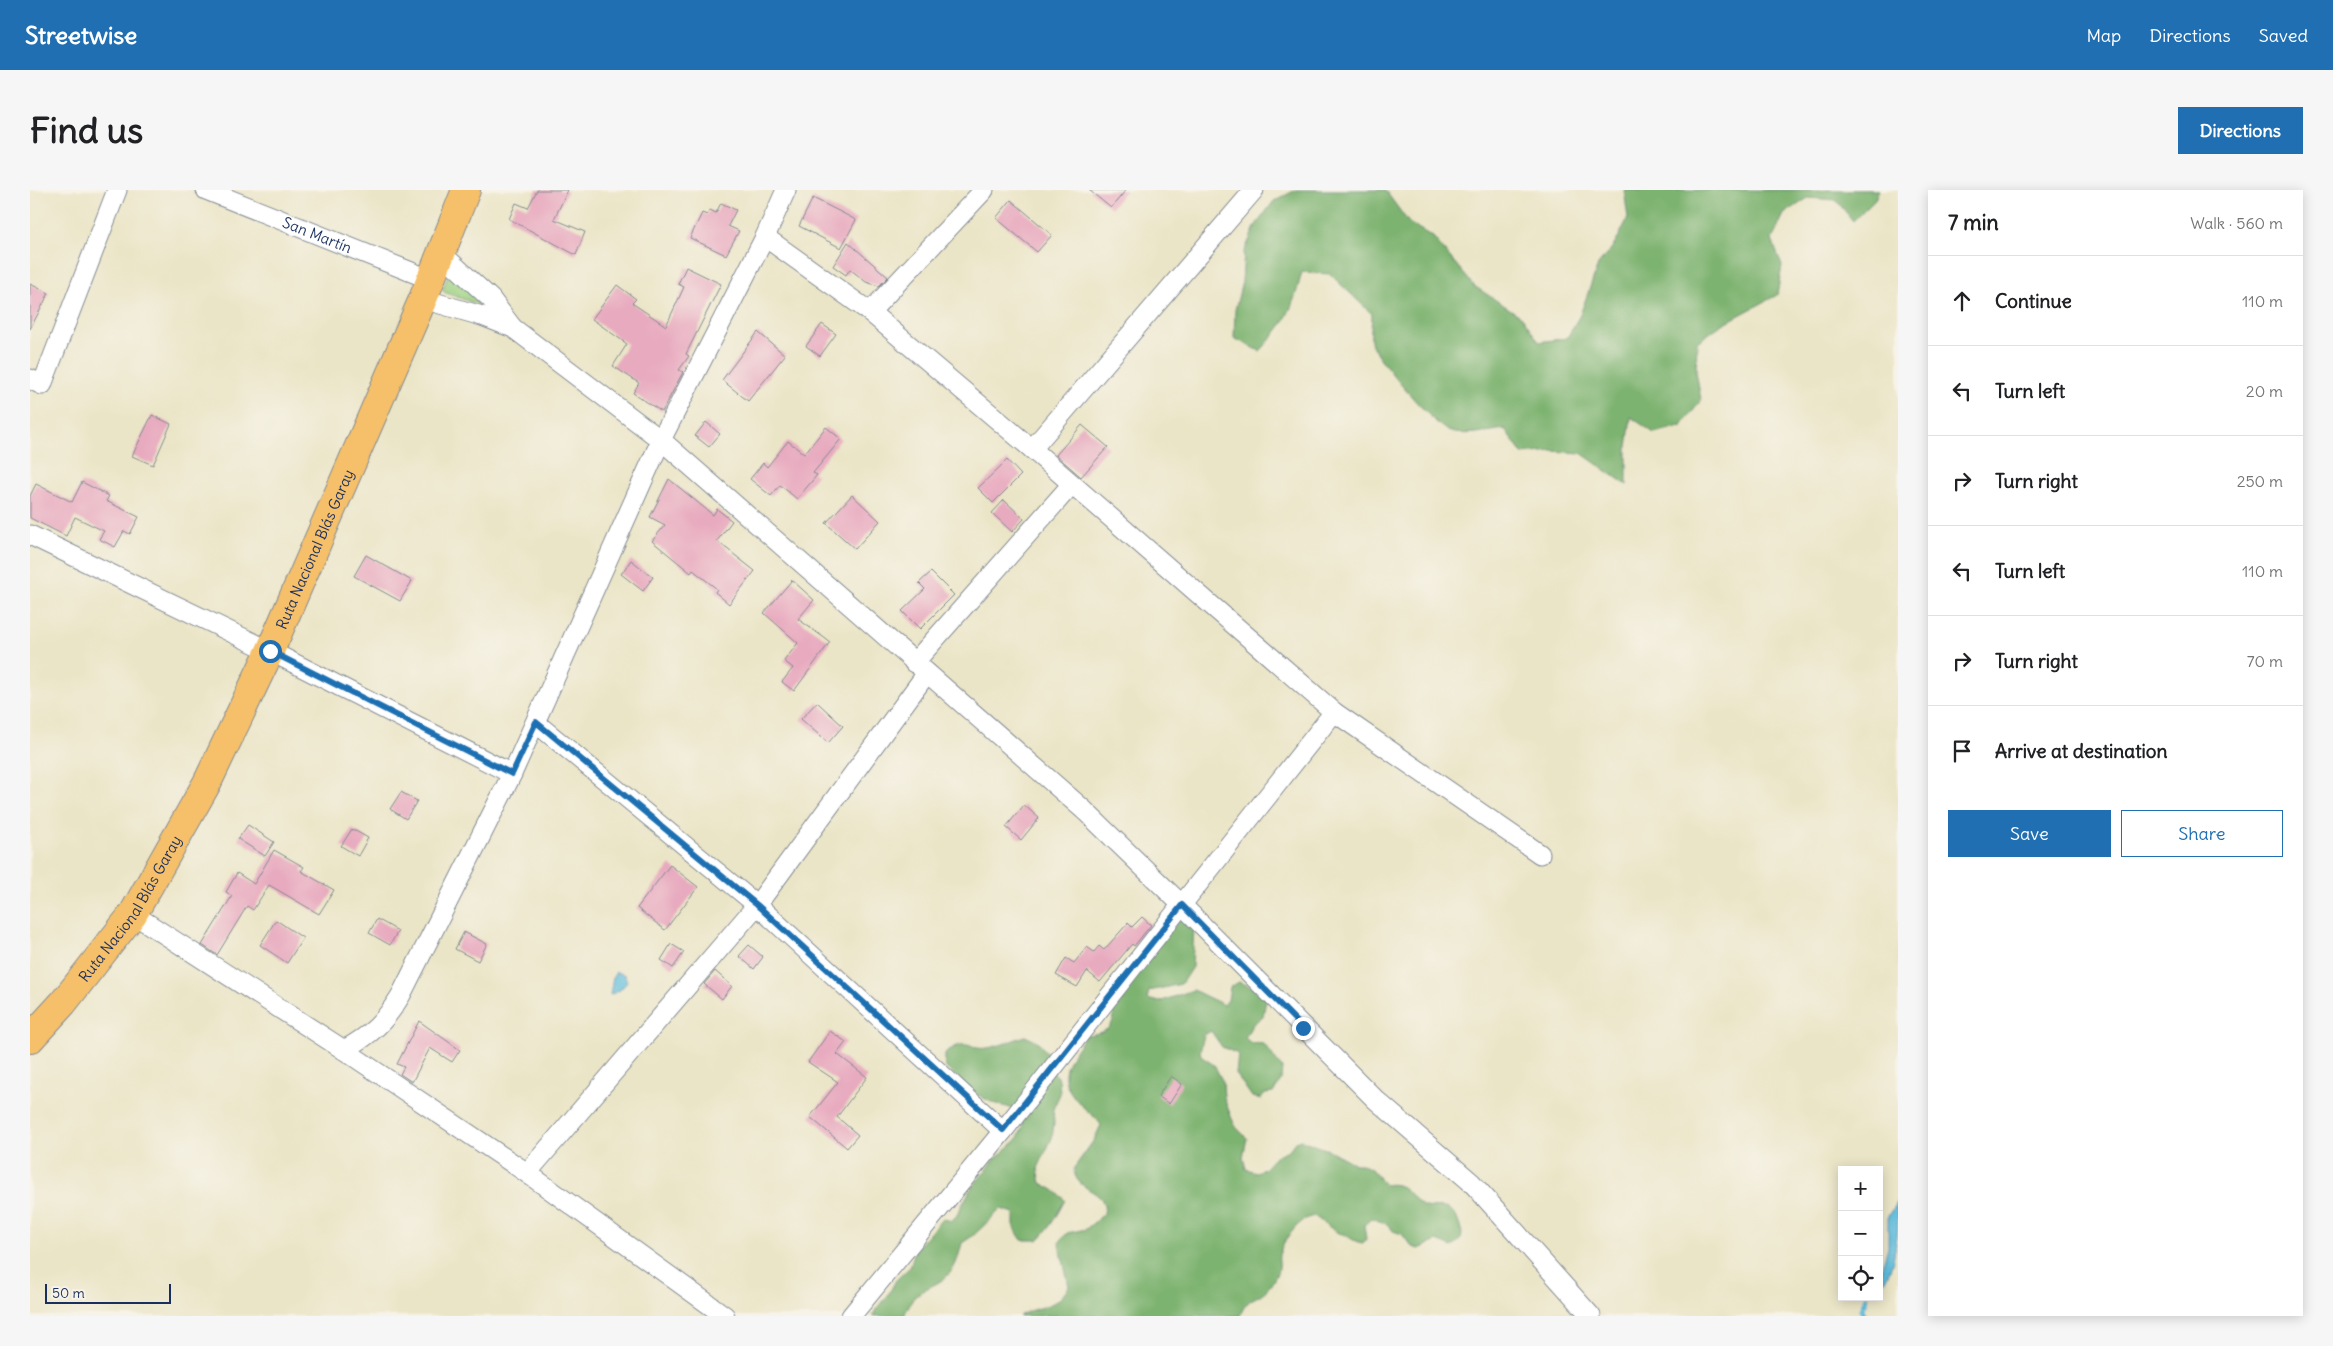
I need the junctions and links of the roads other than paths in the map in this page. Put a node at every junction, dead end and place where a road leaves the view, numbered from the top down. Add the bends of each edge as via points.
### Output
1 (117, 190) edge
2 (206, 190) edge
3 (466, 190) edge
4 (786, 190) edge
5 (984, 190) edge
6 (1254, 190) edge
7 (765, 237) junction
8 (440, 252) junction
9 (426, 289) junction
10 (870, 312) junction
11 (513, 328) junction
12 (30, 378) edge
13 (661, 440) junction
14 (1032, 449) junction
15 (1072, 484) junction
16 (30, 535) edge
17 (270, 651) junction
18 (921, 668) junction
19 (1334, 712) junction
20 (536, 722) junction
21 (512, 774) junction
22 (1540, 854) dead end
23 (757, 905) junction
24 (1182, 905) junction
25 (132, 914) junction
26 (30, 1039) edge
27 (344, 1050) junction
28 (1003, 1130) junction
29 (527, 1173) junction
30 (725, 1316) edge
31 (851, 1316) edge
32 (1591, 1316) edge

1 - 12 street via 42,384
2 - 9 street, San Martín
3 - 8 highway, Ruta Nacional Blás Garay
4 - 7 street
5 - 10 street
6 - 14 street
7 - 10 street
7 - 13 street
8 - 9 highway, Ruta Nacional Blás Garay
8 - 11 street via 491,299
9 - 11 street, San Martín
9 - 17 highway, Ruta Nacional Blás Garay
10 - 14 street
11 - 13 street
13 - 18 street
13 - 20 street
14 - 15 street
15 - 18 street
15 - 19 street
16 - 17 street
17 - 21 street
17 - 25 highway, Ruta Nacional Blás Garay via 207,783
18 - 23 street
18 - 24 street via 1084,810
19 - 22 street
19 - 24 street
20 - 21 street
20 - 23 street
21 - 27 street via 392,1011 364,1039
23 - 28 street
23 - 29 street
24 - 28 street
24 - 32 street via 1376,1100 1472,1183
25 - 26 highway, Ruta Nacional Blás Garay
25 - 27 street
27 - 29 street
28 - 31 street
29 - 30 street

